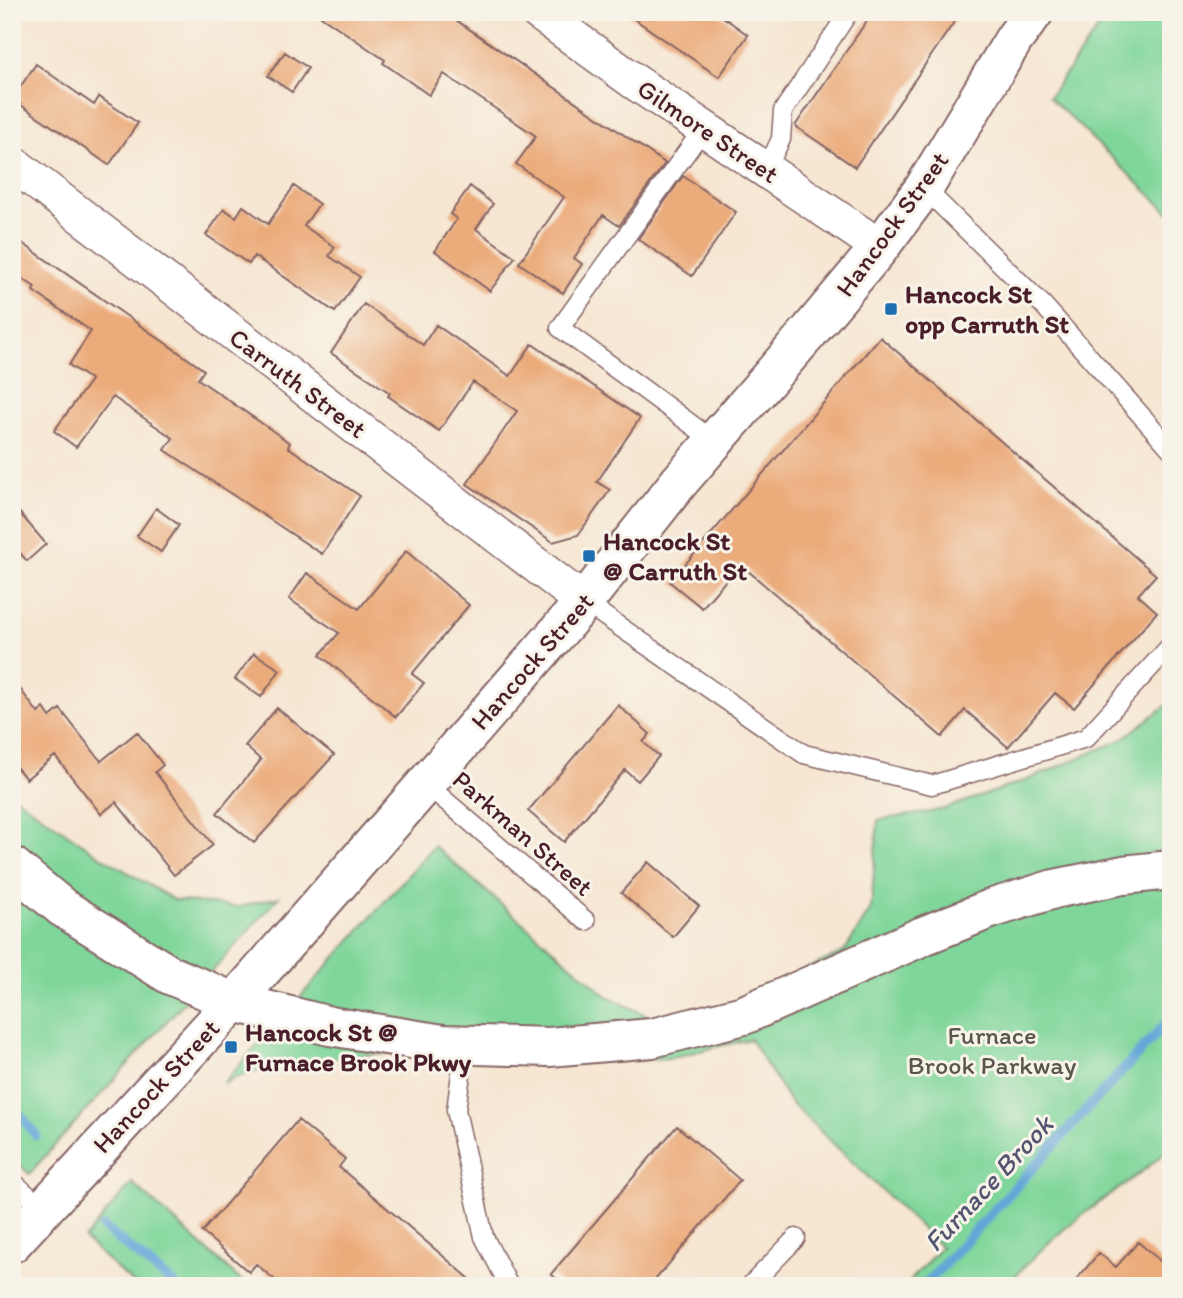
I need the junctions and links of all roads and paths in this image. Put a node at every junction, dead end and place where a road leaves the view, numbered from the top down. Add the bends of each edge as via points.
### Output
1 (538, 12) edge
2 (849, 12) edge
3 (1034, 12) edge
4 (704, 128) junction
5 (12, 163) edge
6 (766, 170) junction
7 (924, 188) junction
8 (880, 247) junction
9 (714, 441) junction
10 (1171, 449) edge
11 (584, 602) junction
12 (1171, 645) edge
13 (426, 784) junction
14 (12, 866) edge
15 (1171, 870) edge
16 (586, 921) dead end
17 (234, 1002) junction
18 (465, 1045) junction
19 (12, 1181) edge
20 (43, 1209) junction
21 (796, 1238) dead end
22 (12, 1243) edge
23 (509, 1286) edge
24 (750, 1286) edge

1 - 4 street, Gilmore Street
2 - 6 lane via 783,111 782,139
3 - 7 main road, Hancock Street
4 - 6 street, Gilmore Street
4 - 9 lane via 560,328
5 - 11 street, Carruth Street
6 - 8 street, Gilmore Street
7 - 8 main road, Hancock Street
7 - 10 lane via 1044,306
8 - 9 main road, Hancock Street
9 - 11 main road, Hancock Street
11 - 12 lane via 804,754 932,785 1086,738
11 - 13 main road, Hancock Street
13 - 16 lane, Parkman Street
13 - 17 main road, Hancock Street
14 - 17 main road via 63,908 170,975
15 - 18 main road via 1054,889 990,909 744,1015 652,1038 549,1047
17 - 18 main road via 330,1026
17 - 20 main road, Hancock Street
18 - 23 lane via 456,1110 484,1237
19 - 20 lane
20 - 22 main road, Hancock Street
21 - 24 lane

